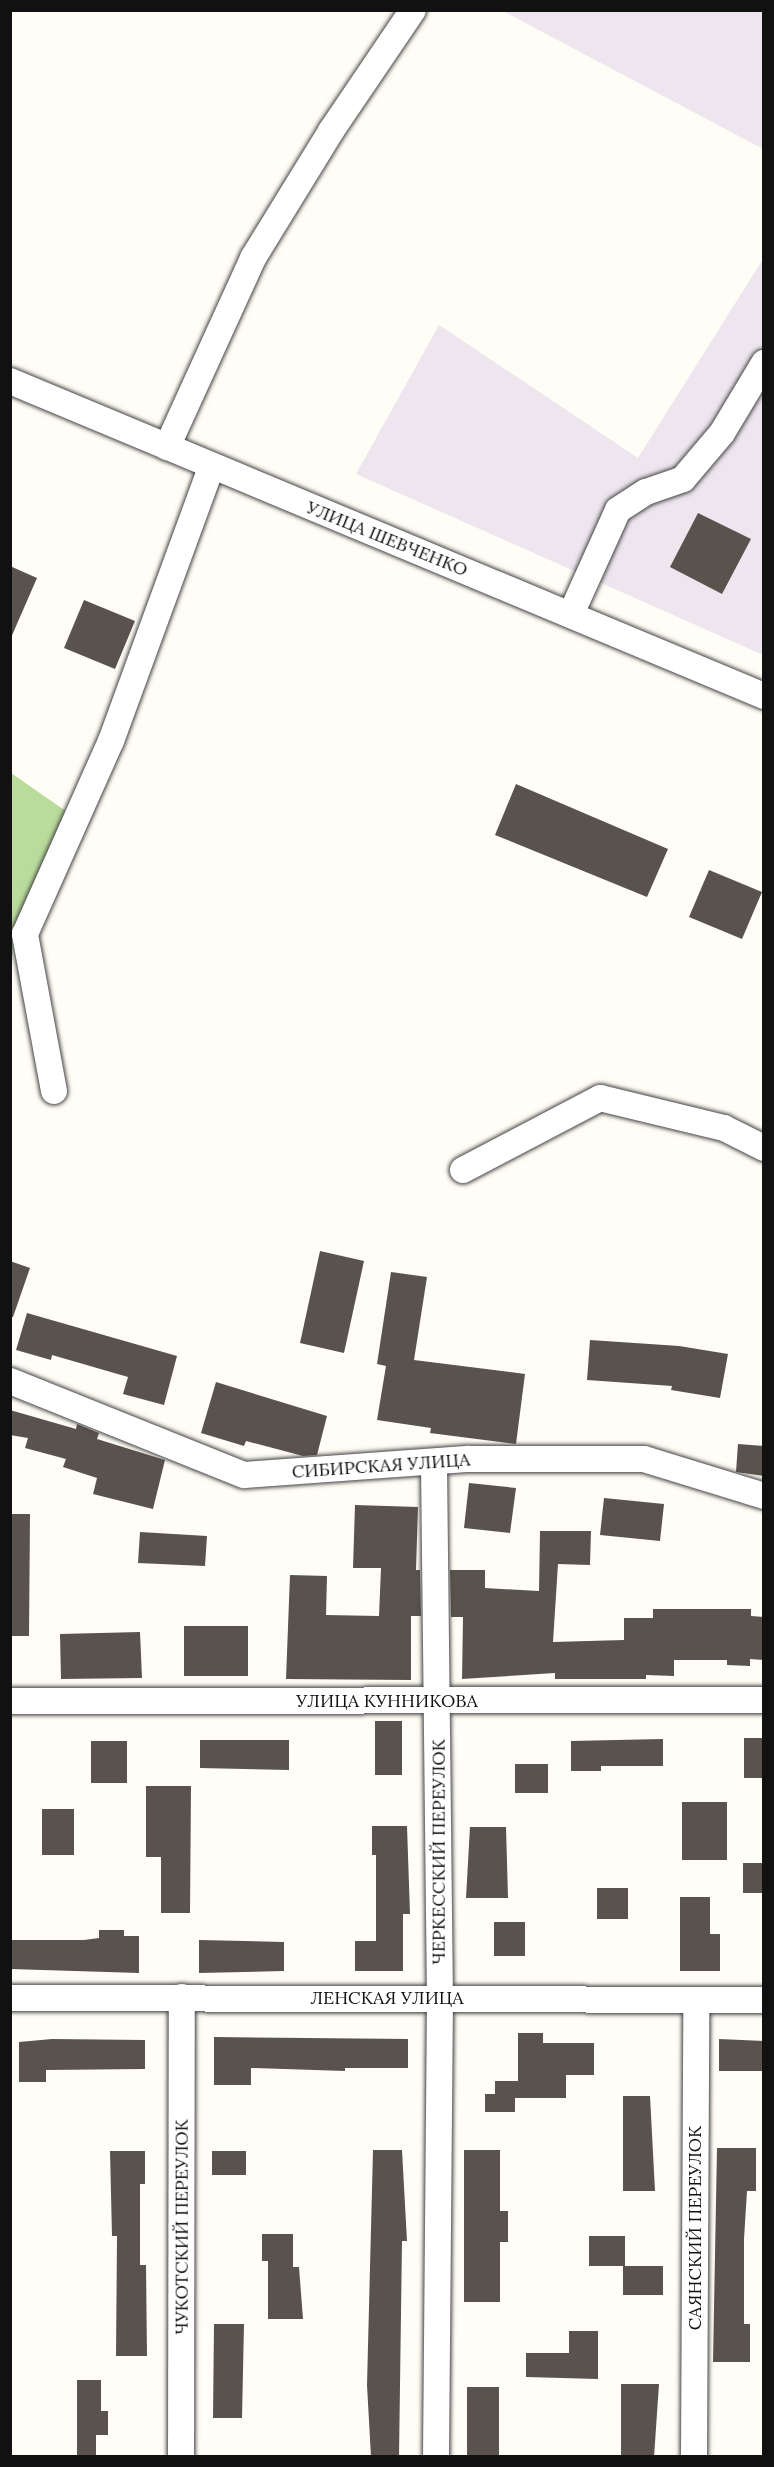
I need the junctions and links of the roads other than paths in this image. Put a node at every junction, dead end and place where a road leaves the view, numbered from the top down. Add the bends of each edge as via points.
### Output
1 (413, 10) edge
2 (764, 363) edge
3 (10, 381) edge
4 (167, 447) junction
5 (211, 468) junction
6 (571, 614) junction
7 (764, 696) edge
8 (54, 1091) dead end
9 (764, 1148) edge
10 (463, 1170) dead end
11 (10, 1381) edge
12 (434, 1464) junction
13 (764, 1496) edge
14 (764, 1700) edge
15 (10, 1701) edge
16 (439, 1701) junction
17 (182, 1997) junction
18 (10, 1998) edge
19 (440, 1998) junction
20 (696, 2000) junction
21 (764, 2000) edge
22 (181, 2457) edge
23 (436, 2457) edge
24 (694, 2457) edge

1 - 4 street via 253,258
2 - 6 street via 722,433 683,479 646,492 618,510
3 - 4 street, УЛИЦА ШЕВЧЕНКО
4 - 5 street, УЛИЦА ШЕВЧЕНКО
5 - 6 street, УЛИЦА ШЕВЧЕНКО
5 - 8 street via 111,741 25,934
6 - 7 street, УЛИЦА ШЕВЧЕНКО
9 - 10 street via 724,1128 600,1098
11 - 12 street, СИБИРСКАЯ УЛИЦА via 244,1475
12 - 13 street, СИБИРСКАЯ УЛИЦА via 469,1459 644,1459
12 - 16 street, ЧЕРКЕССКИЙ ПЕРЕУЛОК
14 - 16 street, УЛИЦА КУННИКОВА
15 - 16 street, УЛИЦА КУННИКОВА
16 - 19 street, ЧЕРКЕССКИЙ ПЕРЕУЛОК
17 - 18 street, ЛЕНСКАЯ УЛИЦА
17 - 19 street, ЛЕНСКАЯ УЛИЦА
17 - 22 street, ЧУКОТСКИЙ ПЕРЕУЛОК
19 - 20 street, ЛЕНСКАЯ УЛИЦА
19 - 23 street, ЧЕРКЕССКИЙ ПЕРЕУЛОК
20 - 21 street, ЛЕНСКАЯ УЛИЦА
20 - 24 street, САЯНСКИЙ ПЕРЕУЛОК

